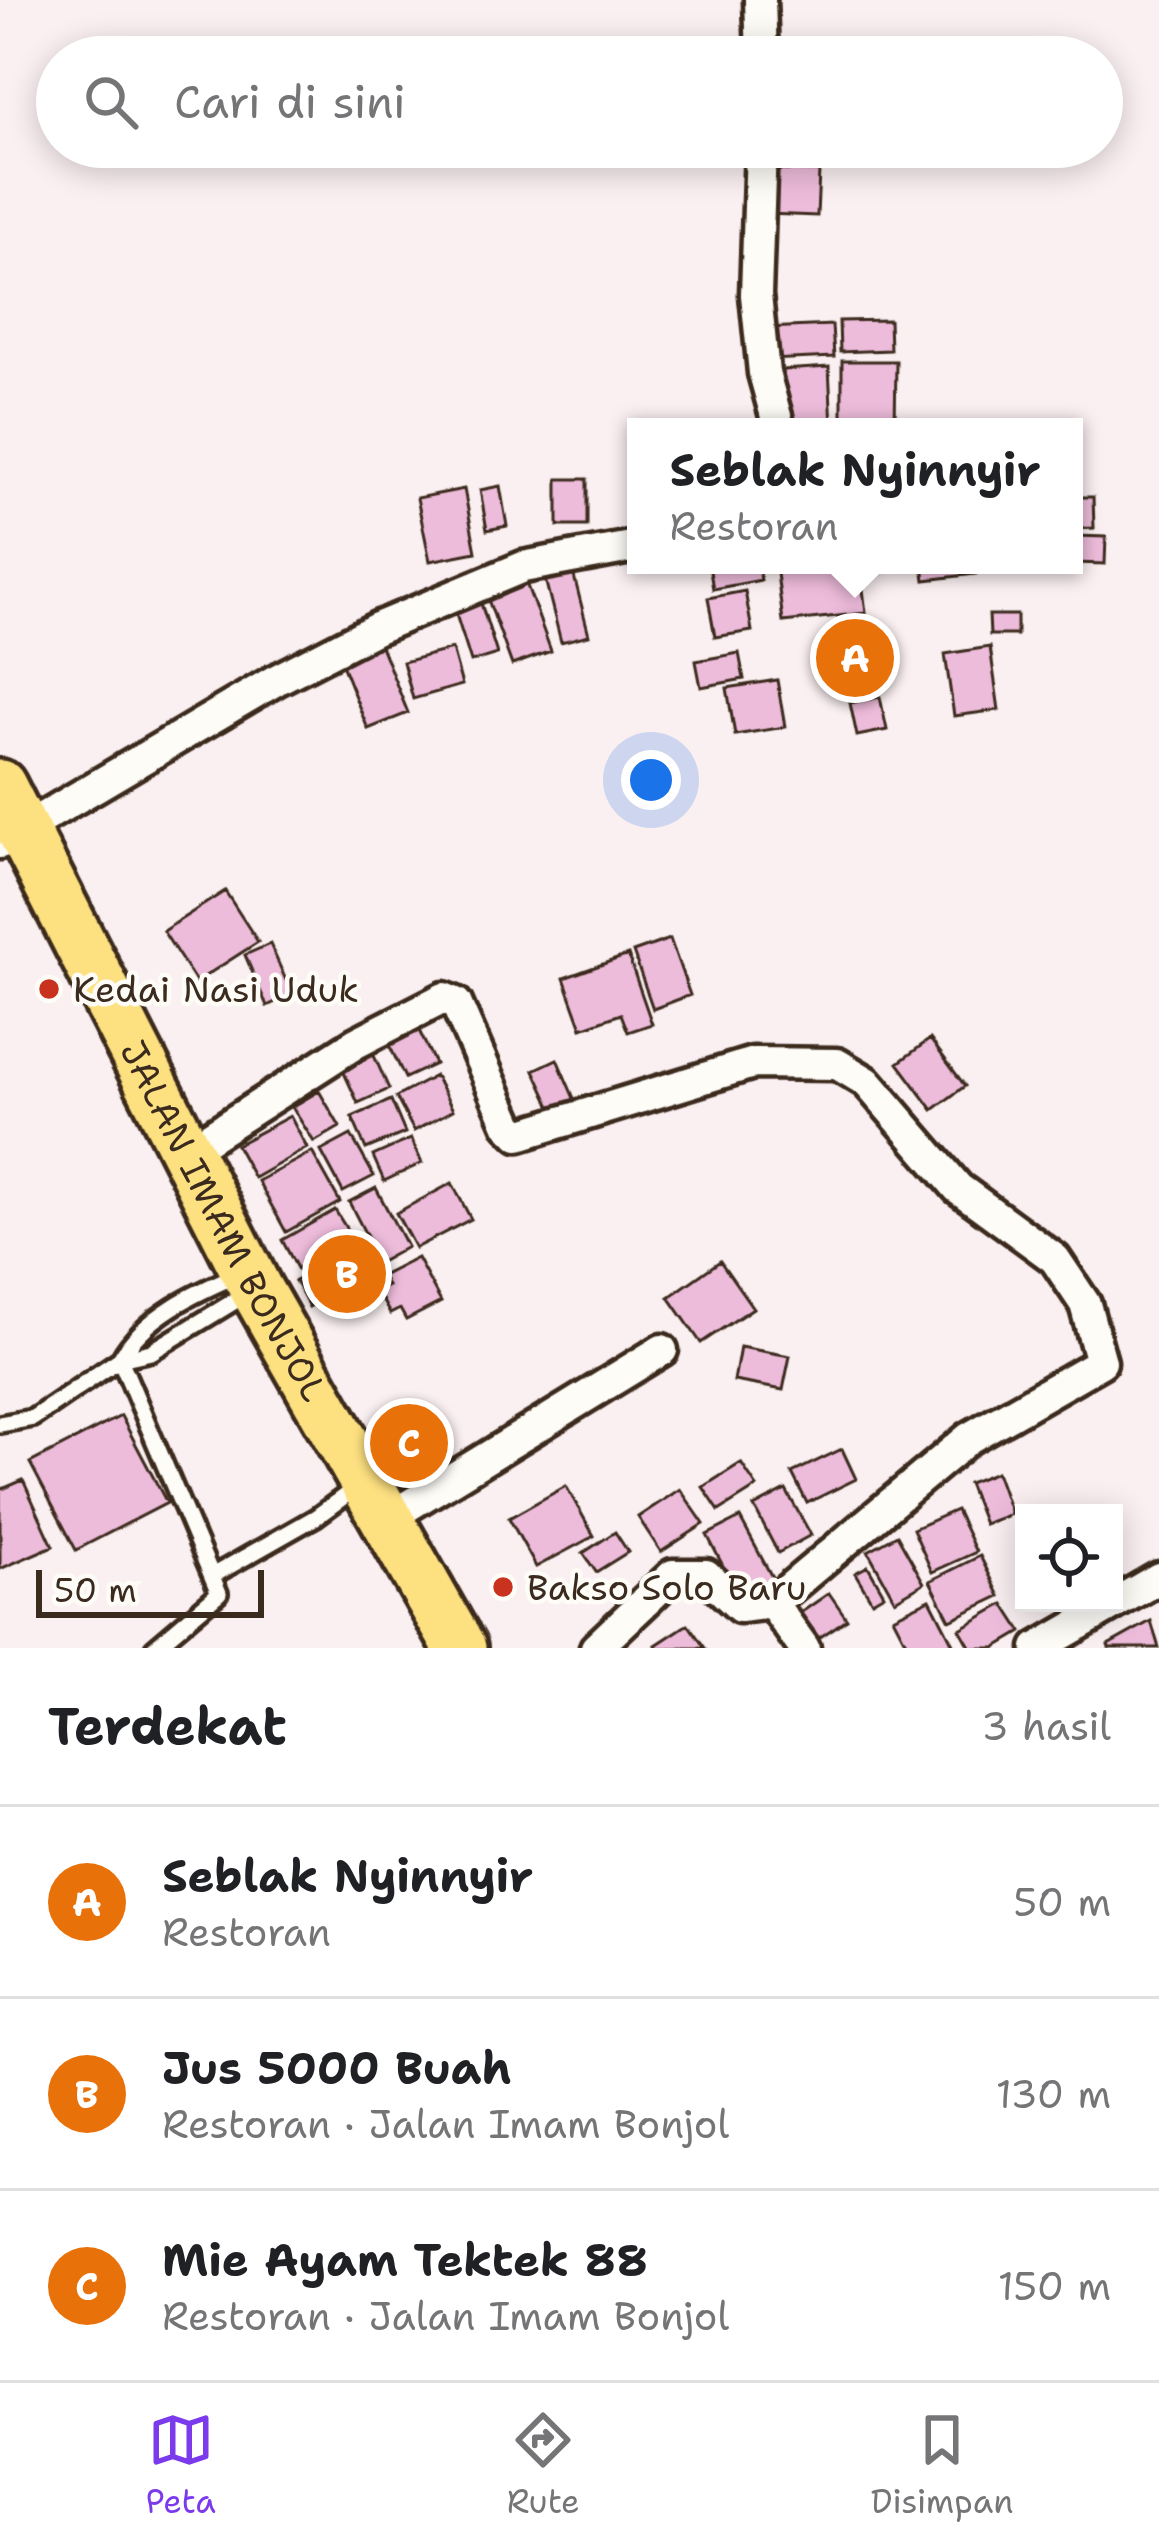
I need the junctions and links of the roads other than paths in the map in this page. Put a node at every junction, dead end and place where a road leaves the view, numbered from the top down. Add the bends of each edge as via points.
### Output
1 (760, 0) edge
2 (761, 36) edge
3 (760, 168) edge
4 (776, 418) edge
5 (627, 548) edge
6 (0, 786) edge
7 (12, 837) edge
8 (188, 1151) junction
9 (252, 1280) junction
10 (662, 1349) dead end
11 (120, 1359) junction
12 (7, 1425) edge
13 (0, 1438) edge
14 (374, 1501) junction
15 (212, 1576) junction
16 (1159, 1578) edge
17 (772, 1603) junction
18 (446, 1643) edge
19 (154, 1648) edge
20 (596, 1648) edge
21 (804, 1648) edge
22 (1038, 1648) edge

1 - 2 street
3 - 4 street via 756,295
5 - 7 street via 523,567 377,628
6 - 7 highway, JALAN IMAM BONJOL
7 - 8 highway, JALAN IMAM BONJOL
8 - 9 highway, JALAN IMAM BONJOL
8 - 17 street via 356,1043 444,998 456,1004 519,1135 753,1063 811,1060 862,1078 958,1188 1055,1259 1085,1304 1101,1362 969,1438
9 - 11 lane via 151,1352
9 - 11 lane via 203,1289 133,1334
9 - 14 highway, JALAN IMAM BONJOL
10 - 14 street
11 - 12 lane
11 - 15 lane
12 - 13 lane
14 - 15 lane via 316,1517
14 - 18 highway, JALAN IMAM BONJOL
15 - 19 lane via 219,1593
16 - 22 street
17 - 20 street via 740,1607 706,1575 673,1575
17 - 21 street

